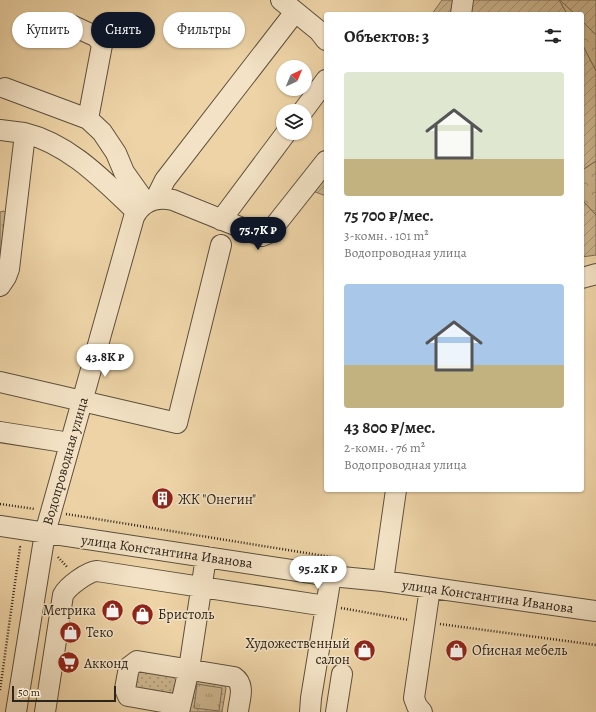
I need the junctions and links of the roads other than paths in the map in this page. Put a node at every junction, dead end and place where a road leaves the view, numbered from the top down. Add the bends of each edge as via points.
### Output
1 (463, 0) edge
2 (288, 6) edge
3 (461, 12) edge
4 (83, 31) edge
5 (324, 37) edge
6 (324, 83) edge
7 (5, 88) dead end
8 (308, 104) edge
9 (88, 119) junction
10 (0, 130) edge
11 (24, 134) junction
12 (281, 140) edge
13 (324, 164) edge
14 (146, 204) junction
15 (221, 220) junction
16 (221, 245) dead end
17 (596, 274) edge
18 (584, 277) edge
19 (0, 286) edge
20 (0, 382) edge
21 (82, 400) junction
22 (0, 432) edge
23 (70, 443) junction
24 (396, 492) edge
25 (0, 526) edge
26 (45, 533) junction
27 (206, 557) junction
28 (335, 567) junction
29 (383, 581) junction
30 (201, 587) junction
31 (430, 588) junction
32 (326, 606) junction
33 (596, 611) edge
34 (189, 669) junction
35 (342, 674) dead end
36 (180, 708) edge
37 (16, 712) edge
38 (45, 712) edge
39 (238, 712) edge
40 (310, 712) edge
41 (336, 712) edge
42 (422, 712) edge

1 - 3 street
2 - 5 street
2 - 14 street, Водопроводная улица
4 - 9 street via 97,37 102,45
6 - 8 street
7 - 9 street
9 - 14 street via 102,132 116,153 124,172
10 - 11 street
11 - 14 street via 50,143
11 - 19 street via 9,269
12 - 15 street
13 - 15 street via 269,234 262,236
14 - 15 street via 164,198
14 - 21 street, Водопроводная улица via 134,217
16 - 21 street via 178,423
17 - 18 street
20 - 21 street
21 - 23 street, Водопроводная улица
22 - 23 street
23 - 26 street, Водопроводная улица
24 - 29 street
25 - 26 street, улица Константина Иванова
26 - 27 street, улица Константина Иванова
26 - 37 street, Водопроводная улица
27 - 28 street, улица Константина Иванова
27 - 30 street
28 - 29 street, улица Константина Иванова
28 - 32 street
29 - 31 street, улица Константина Иванова
30 - 32 street
30 - 34 street
30 - 38 street via 97,571 86,574 68,588 62,598
31 - 33 street, улица Константина Иванова
31 - 42 street via 414,698
32 - 40 street
34 - 36 street
34 - 36 street via 137,661 128,670 125,688 128,696
34 - 39 street via 229,675 237,679 241,687
35 - 41 street

